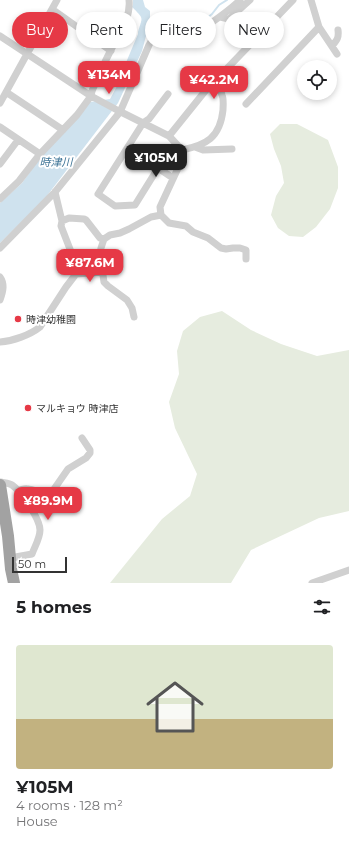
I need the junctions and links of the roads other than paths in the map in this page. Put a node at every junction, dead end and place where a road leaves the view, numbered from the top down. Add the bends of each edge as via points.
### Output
1 (57, 0) edge
2 (130, 0) edge
3 (240, 0) edge
4 (250, 0) edge
5 (293, 0) edge
6 (311, 0) edge
7 (52, 9) junction
8 (220, 17) junction
9 (319, 27) junction
10 (338, 30) dead end
11 (0, 36) edge
12 (332, 46) junction
13 (111, 50) junction
14 (26, 54) junction
15 (337, 54) dead end
16 (214, 82) junction
17 (6, 92) junction
18 (168, 94) dead end
19 (91, 96) junction
20 (0, 103) edge
21 (246, 104) dead end
22 (118, 111) junction
23 (143, 123) junction
24 (0, 127) edge
25 (62, 130) junction
26 (169, 136) junction
27 (18, 140) junction
28 (195, 147) junction
29 (182, 150) junction
30 (232, 150) dead end
31 (40, 154) junction
32 (0, 164) edge
33 (146, 165) dead end
34 (158, 168) junction
35 (173, 178) junction
36 (55, 192) junction
37 (0, 199) edge
38 (161, 215) junction
39 (62, 221) junction
40 (104, 239) junction
41 (0, 248) edge
42 (246, 259) dead end
43 (103, 272) junction
44 (76, 274) junction
45 (0, 277) edge
46 (0, 300) edge
47 (134, 317) dead end
48 (0, 342) edge
49 (82, 438) dead end
50 (0, 482) edge
51 (0, 485) edge
52 (18, 490) junction
53 (10, 558) junction
54 (349, 570) edge
55 (14, 583) edge
56 (312, 583) edge

1 - 7 street
2 - 13 street via 127,18
3 - 8 street
4 - 8 street via 229,19
5 - 16 street
6 - 9 street
7 - 13 street
7 - 14 street
8 - 22 street via 203,28 160,29 149,45
9 - 12 street
9 - 21 street
10 - 12 street via 339,36
11 - 14 street
12 - 15 street
13 - 19 street
14 - 17 street
14 - 19 street
16 - 26 street
16 - 28 street via 223,96 223,113 219,127 214,137
17 - 20 street
17 - 25 street
18 - 23 street
19 - 22 street
19 - 25 street
22 - 23 street
22 - 36 street
23 - 26 street
23 - 34 street via 98,194 115,206 135,205
24 - 27 street
25 - 31 street
26 - 29 street
27 - 31 street
27 - 32 street
28 - 29 street
28 - 30 street via 203,150
29 - 35 street via 179,166
31 - 37 street via 19,181
33 - 34 street
34 - 35 street
35 - 38 street via 160,207
36 - 39 street
36 - 41 street
38 - 40 street
38 - 42 street via 169,223 186,226 222,248 246,250
39 - 40 street via 69,218 84,219 100,238
39 - 44 street via 61,226 75,262
40 - 43 street via 100,255
43 - 44 street
43 - 47 street via 104,282 127,300
44 - 48 street via 40,327 22,336
45 - 46 street via 3,285
49 - 52 street via 90,453 68,469 52,492 44,493 27,488
50 - 52 street via 11,484
51 - 53 highway
52 - 53 street via 32,510 40,528 32,554
53 - 55 highway
54 - 56 street

